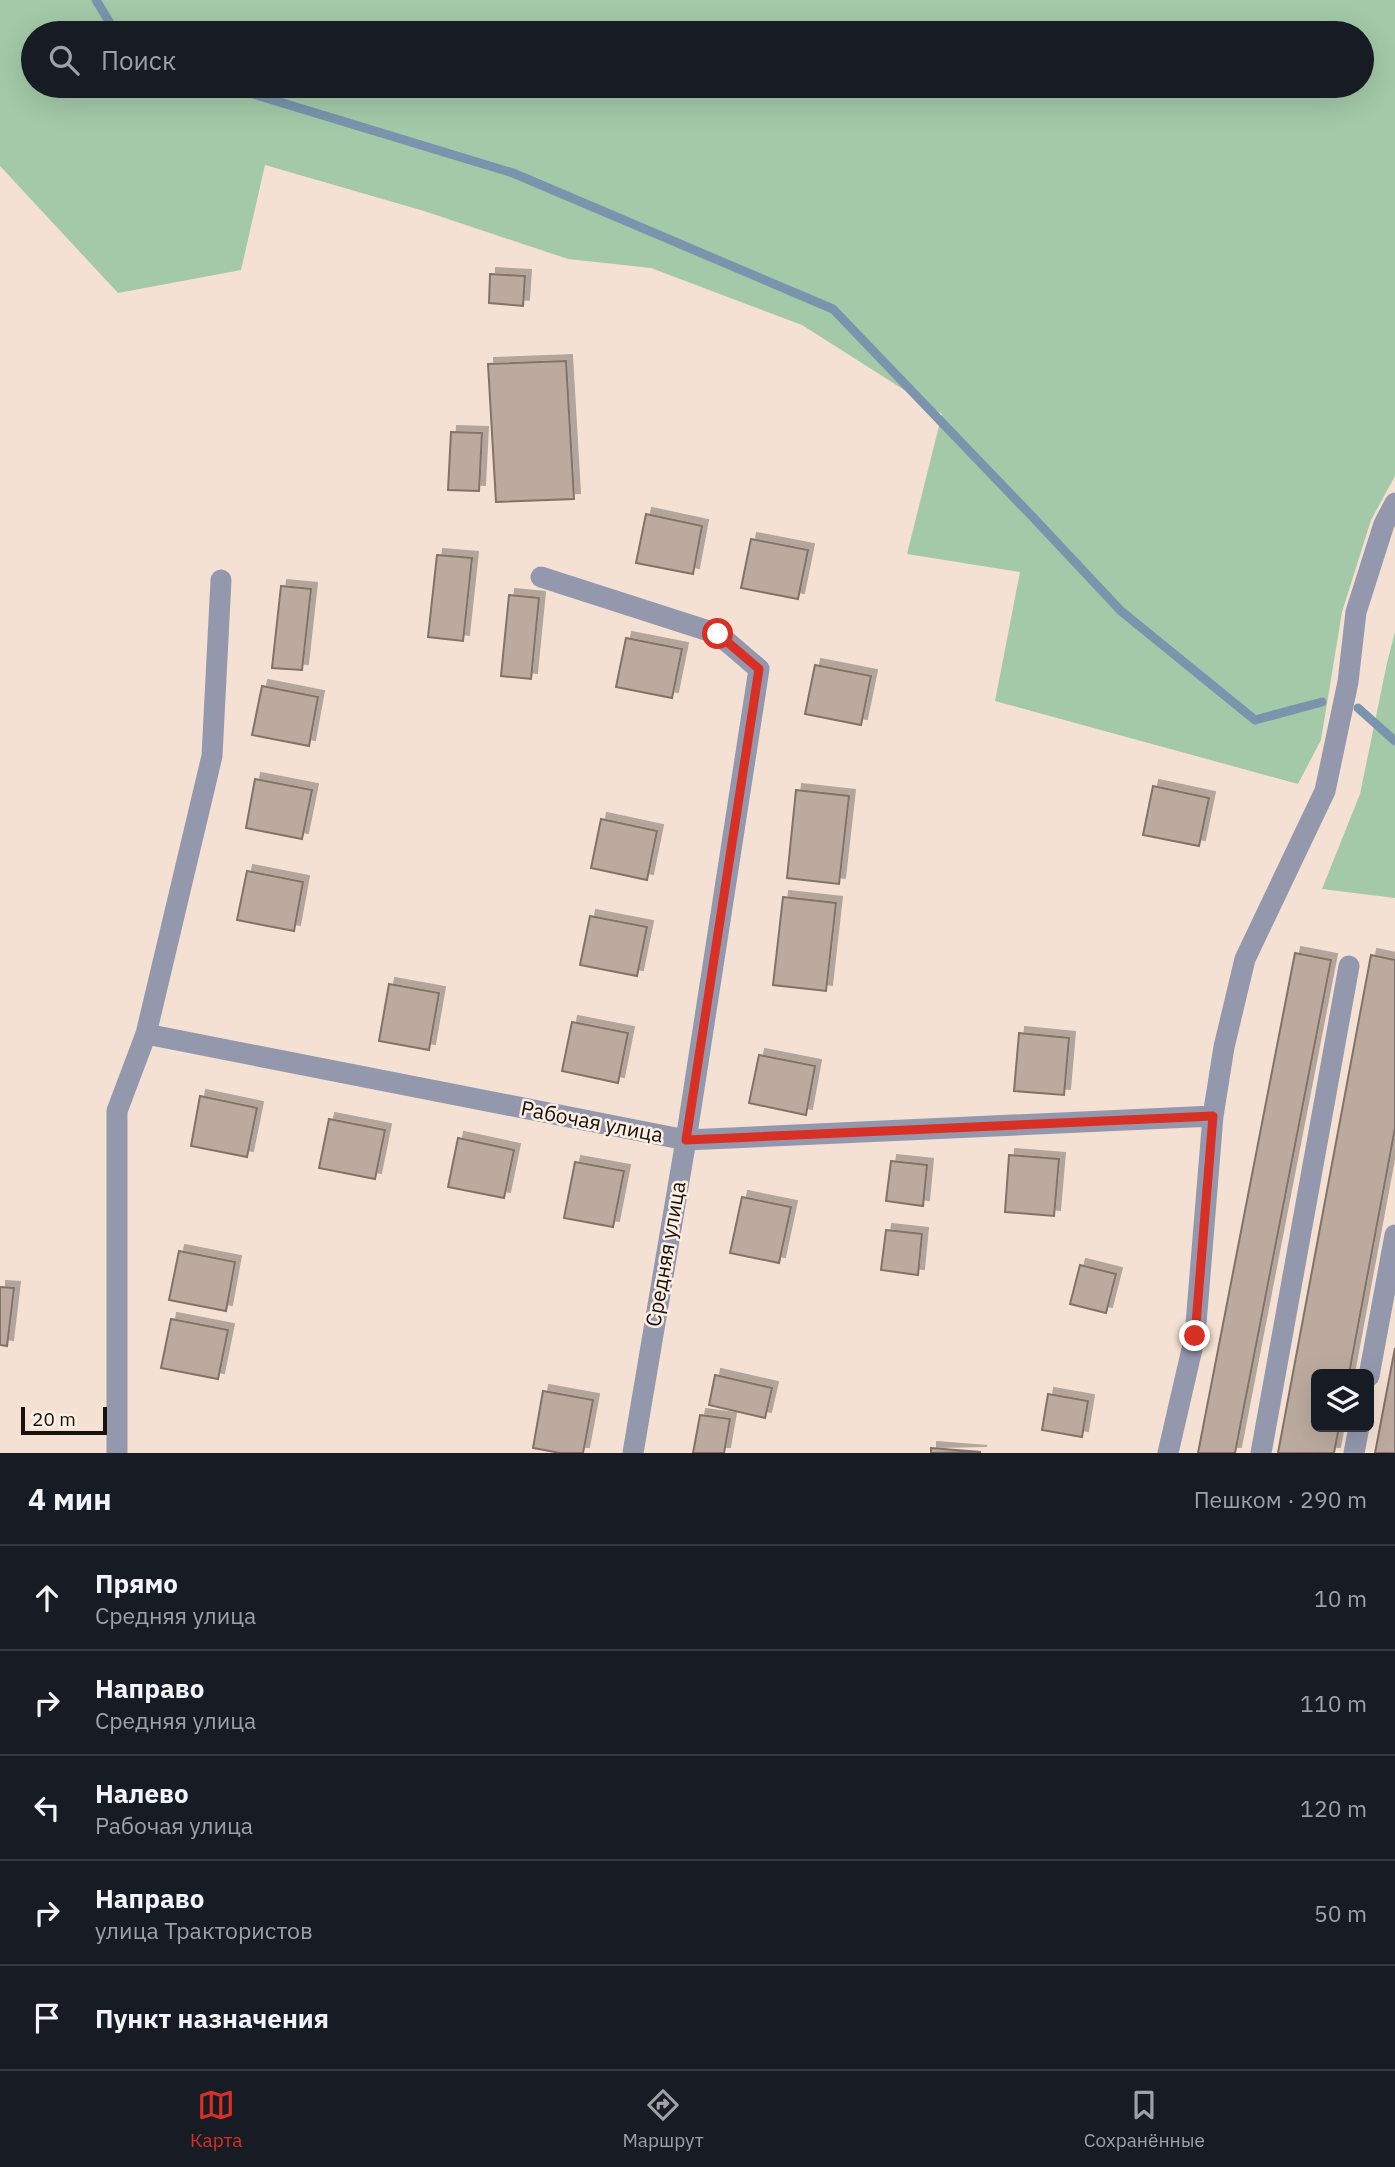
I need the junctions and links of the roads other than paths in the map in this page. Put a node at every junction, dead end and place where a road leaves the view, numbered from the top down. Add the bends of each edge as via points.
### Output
1 (1395, 503) edge
2 (541, 577) dead end
3 (222, 580) dead end
4 (1349, 966) dead end
5 (146, 1034) junction
6 (1213, 1116) junction
7 (686, 1140) junction
8 (1395, 1235) edge
9 (1370, 1369) edge
10 (1358, 1432) edge
11 (117, 1453) edge
12 (634, 1453) edge
13 (1168, 1453) edge
14 (1261, 1453) edge
15 (1354, 1453) edge

1 - 6 street via 1356,612 1348,682 1325,791 1245,959
2 - 7 street, Средняя улица via 718,634 759,669
3 - 5 street via 212,756
4 - 14 street
5 - 7 street, Рабочая улица
5 - 11 street via 117,1111
6 - 7 street, Рабочая улица
6 - 13 street via 1195,1336
7 - 12 street, Средняя улица
8 - 9 street
10 - 15 street

